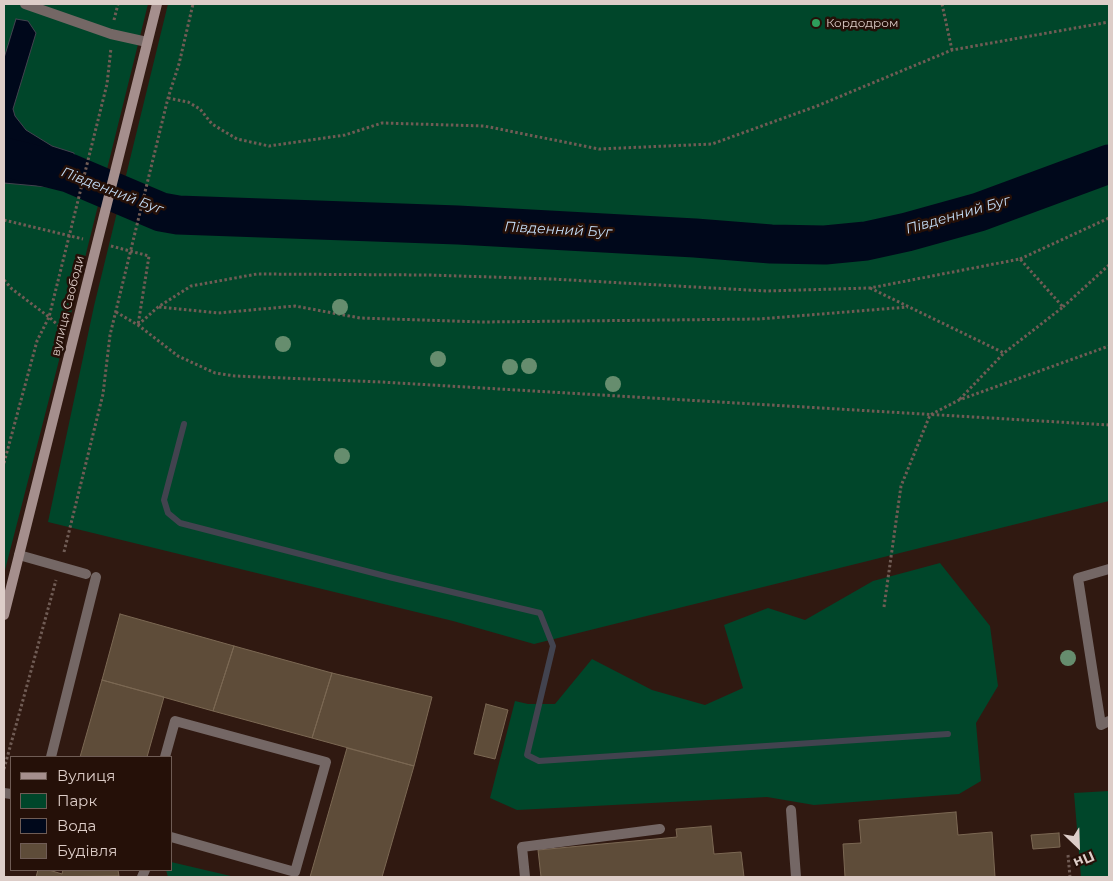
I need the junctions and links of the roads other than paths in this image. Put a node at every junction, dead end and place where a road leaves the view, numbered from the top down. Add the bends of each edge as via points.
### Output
1 (25, 4) edge
2 (157, 4) edge
3 (147, 42) junction
4 (19, 555) junction
5 (1109, 569) edge
6 (4, 615) edge
7 (1109, 721) edge
8 (51, 756) edge
9 (165, 756) edge
10 (791, 810) dead end
11 (660, 829) dead end
12 (172, 838) edge
13 (525, 877) edge
14 (796, 877) edge

1 - 3 lane via 111,34
2 - 3 main road, вулиця Свободи
3 - 4 main road, вулиця Свободи
4 - 6 main road, вулиця Свободи
4 - 8 lane via 91,575
5 - 7 lane via 1078,578 1101,725
9 - 12 lane via 175,721 326,762 295,872
10 - 14 lane
11 - 13 lane via 522,847

